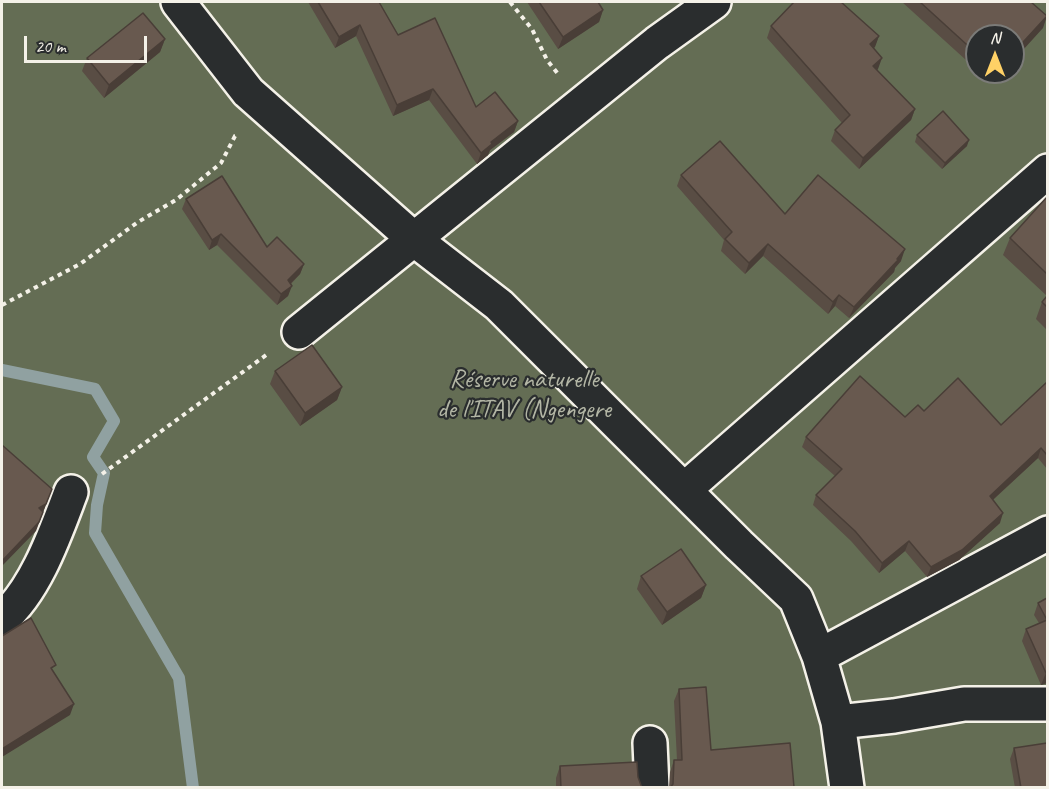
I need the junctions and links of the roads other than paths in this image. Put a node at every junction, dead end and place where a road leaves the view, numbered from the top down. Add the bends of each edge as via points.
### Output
1 (178, 2) edge
2 (714, 2) edge
3 (1047, 171) edge
4 (415, 240) junction
5 (298, 332) road end
6 (684, 490) junction
7 (71, 492) road end
8 (1047, 533) edge
9 (2, 619) edge
10 (819, 656) junction
11 (1047, 704) edge
12 (838, 722) junction
13 (650, 743) dead end
14 (652, 788) edge
15 (847, 788) edge

1 - 4 street via 248,92
2 - 4 street
3 - 6 street
4 - 5 street
4 - 6 street via 499,305
6 - 10 street via 796,599
7 - 9 street via 30,584
8 - 10 street
10 - 12 street
11 - 12 street via 964,704
12 - 15 street
13 - 14 street

